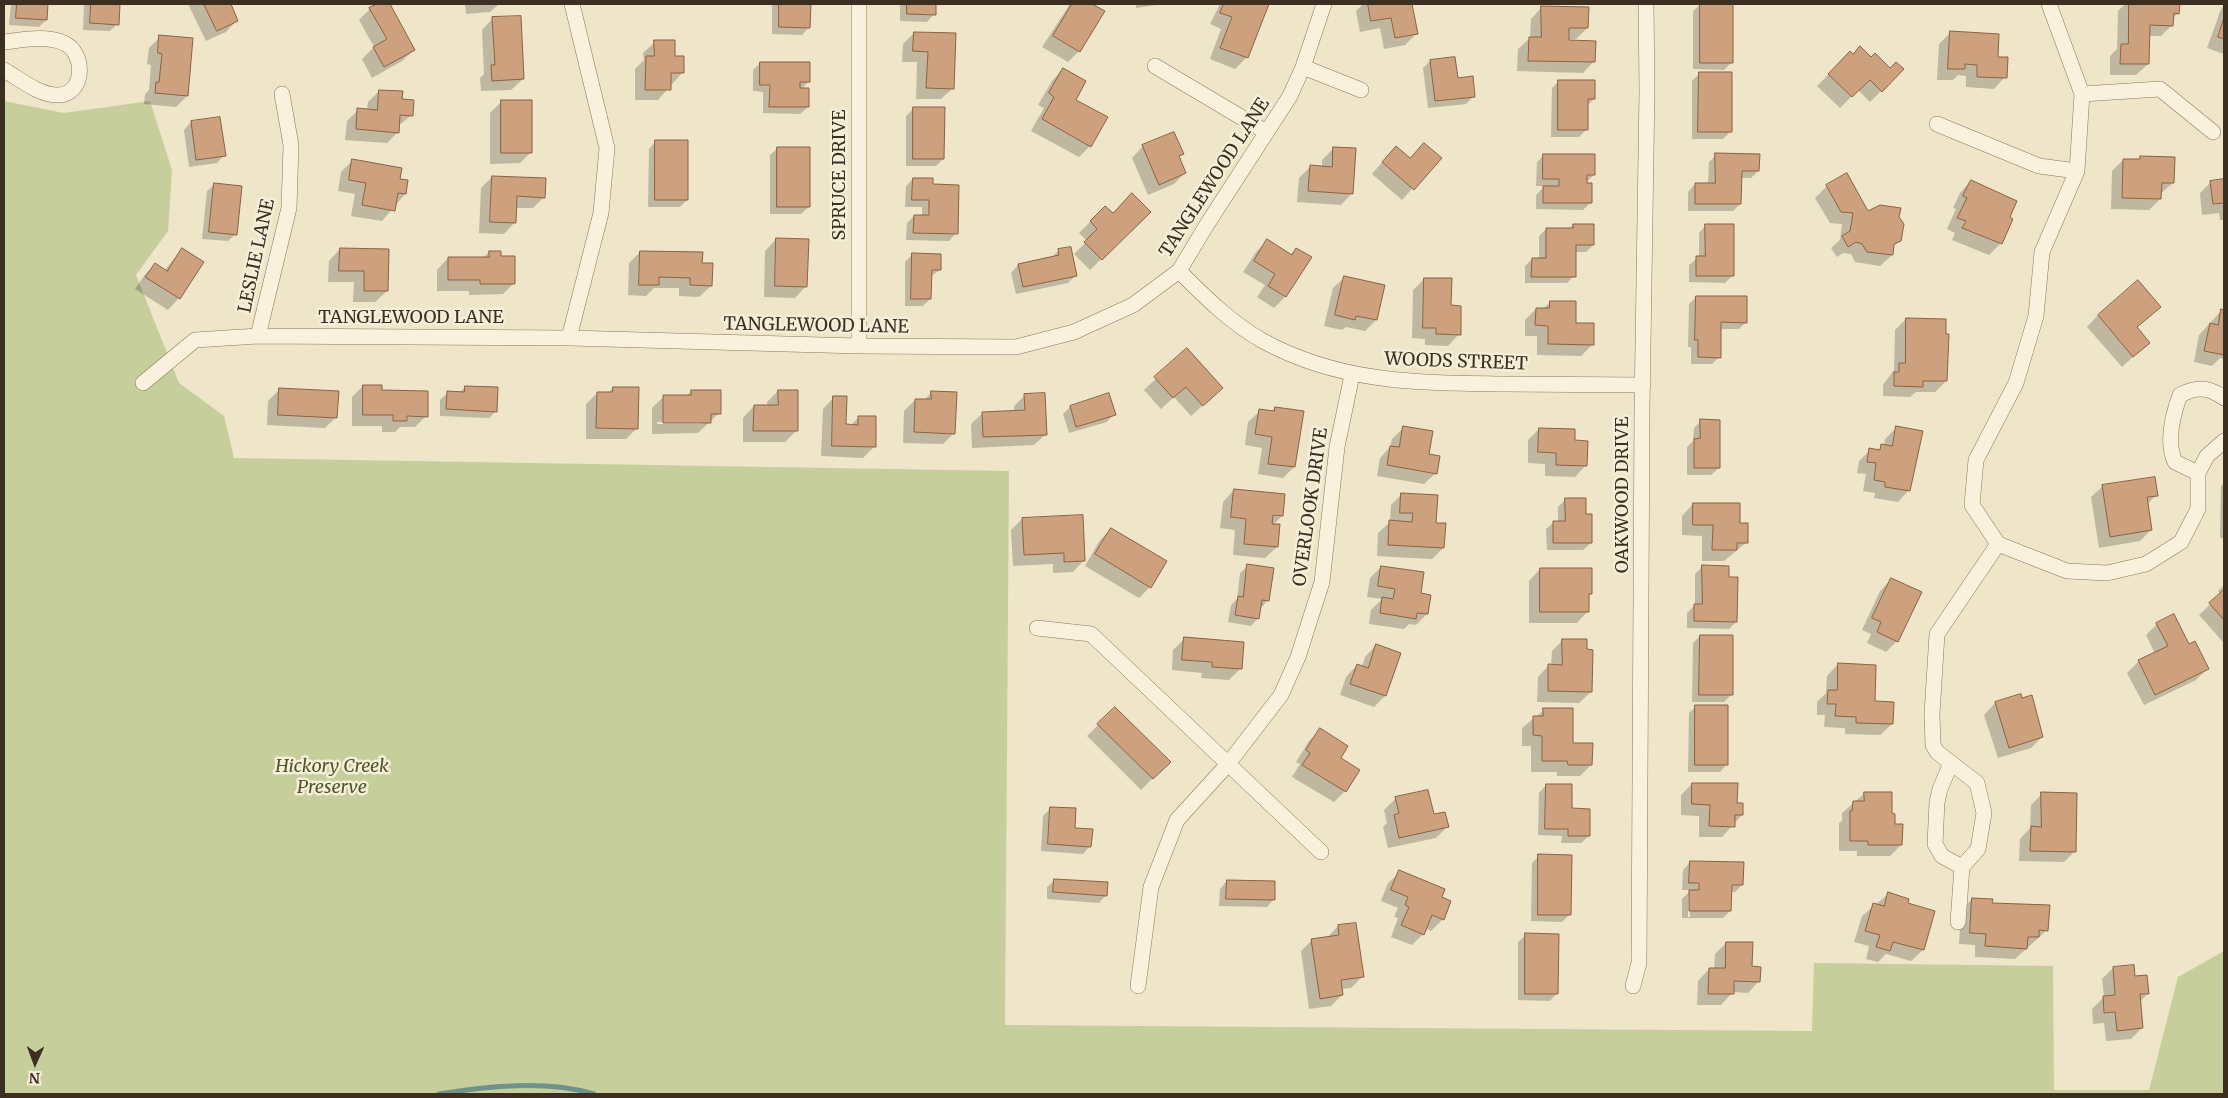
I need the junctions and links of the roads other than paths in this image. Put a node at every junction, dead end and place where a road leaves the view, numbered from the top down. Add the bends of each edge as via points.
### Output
1 (572, 4) edge
2 (859, 4) edge
3 (1324, 4) edge
4 (1646, 4) edge
5 (2049, 4) edge
6 (4, 42) edge
7 (1155, 66) dead end
8 (1302, 67) junction
9 (4, 70) edge
10 (1361, 90) dead end
11 (282, 94) dead end
12 (2082, 94) junction
13 (1937, 124) dead end
14 (1266, 132) junction
15 (2213, 132) dead end
16 (2077, 171) junction
17 (1179, 271) junction
18 (258, 336) junction
19 (569, 338) junction
20 (859, 346) junction
21 (1352, 375) junction
22 (143, 383) dead end
23 (1643, 385) junction
24 (2224, 398) edge
25 (2224, 441) edge
26 (2198, 473) junction
27 (1998, 544) junction
28 (1037, 628) dead end
29 (1951, 763) junction
30 (1228, 764) junction
31 (1321, 852) dead end
32 (1962, 867) junction
33 (1958, 922) dead end
34 (1138, 986) dead end
35 (1633, 986) dead end

1 - 19 street via 607,148 601,213
2 - 20 street, SPRUCE DRIVE
3 - 8 street, TANGLEWOOD LANE
4 - 23 street, OAKWOOD DRIVE
5 - 12 street
6 - 9 street via 39,38 65,44 76,54 80,66 73,88 61,95 43,93
7 - 14 street
8 - 10 street
8 - 14 street, TANGLEWOOD LANE via 1290,96
11 - 18 street, LESLIE LANE via 291,145 289,208
12 - 15 street via 2160,90
12 - 16 street
13 - 16 street via 2039,166
14 - 17 street, TANGLEWOOD LANE
16 - 27 street via 2042,252 2036,316 2016,383 1976,460 1972,505
17 - 20 street, TANGLEWOOD LANE via 1133,305 1074,332 1016,347
17 - 21 street, WOODS STREET via 1216,308 1263,341
18 - 19 street, TANGLEWOOD LANE
18 - 22 street, TANGLEWOOD LANE via 195,340
19 - 20 street, TANGLEWOOD LANE
21 - 23 street, WOODS STREET via 1421,383
21 - 30 street, OVERLOOK DRIVE via 1337,448 1322,582 1281,695
23 - 35 street, OAKWOOD DRIVE via 1639,963
24 - 26 street via 2209,388 2193,388 2180,394 2170,453 2175,462
25 - 26 street via 2207,456
26 - 27 street via 2198,509 2181,542 2146,564 2107,573 2067,571
27 - 29 street via 1937,634 1933,745
28 - 30 street via 1091,634
29 - 32 street via 1937,802 1935,844 1942,856
29 - 32 street via 1976,783 1984,812 1978,849
30 - 31 street
30 - 34 street, OVERLOOK DRIVE via 1177,820 1151,887
32 - 33 street

